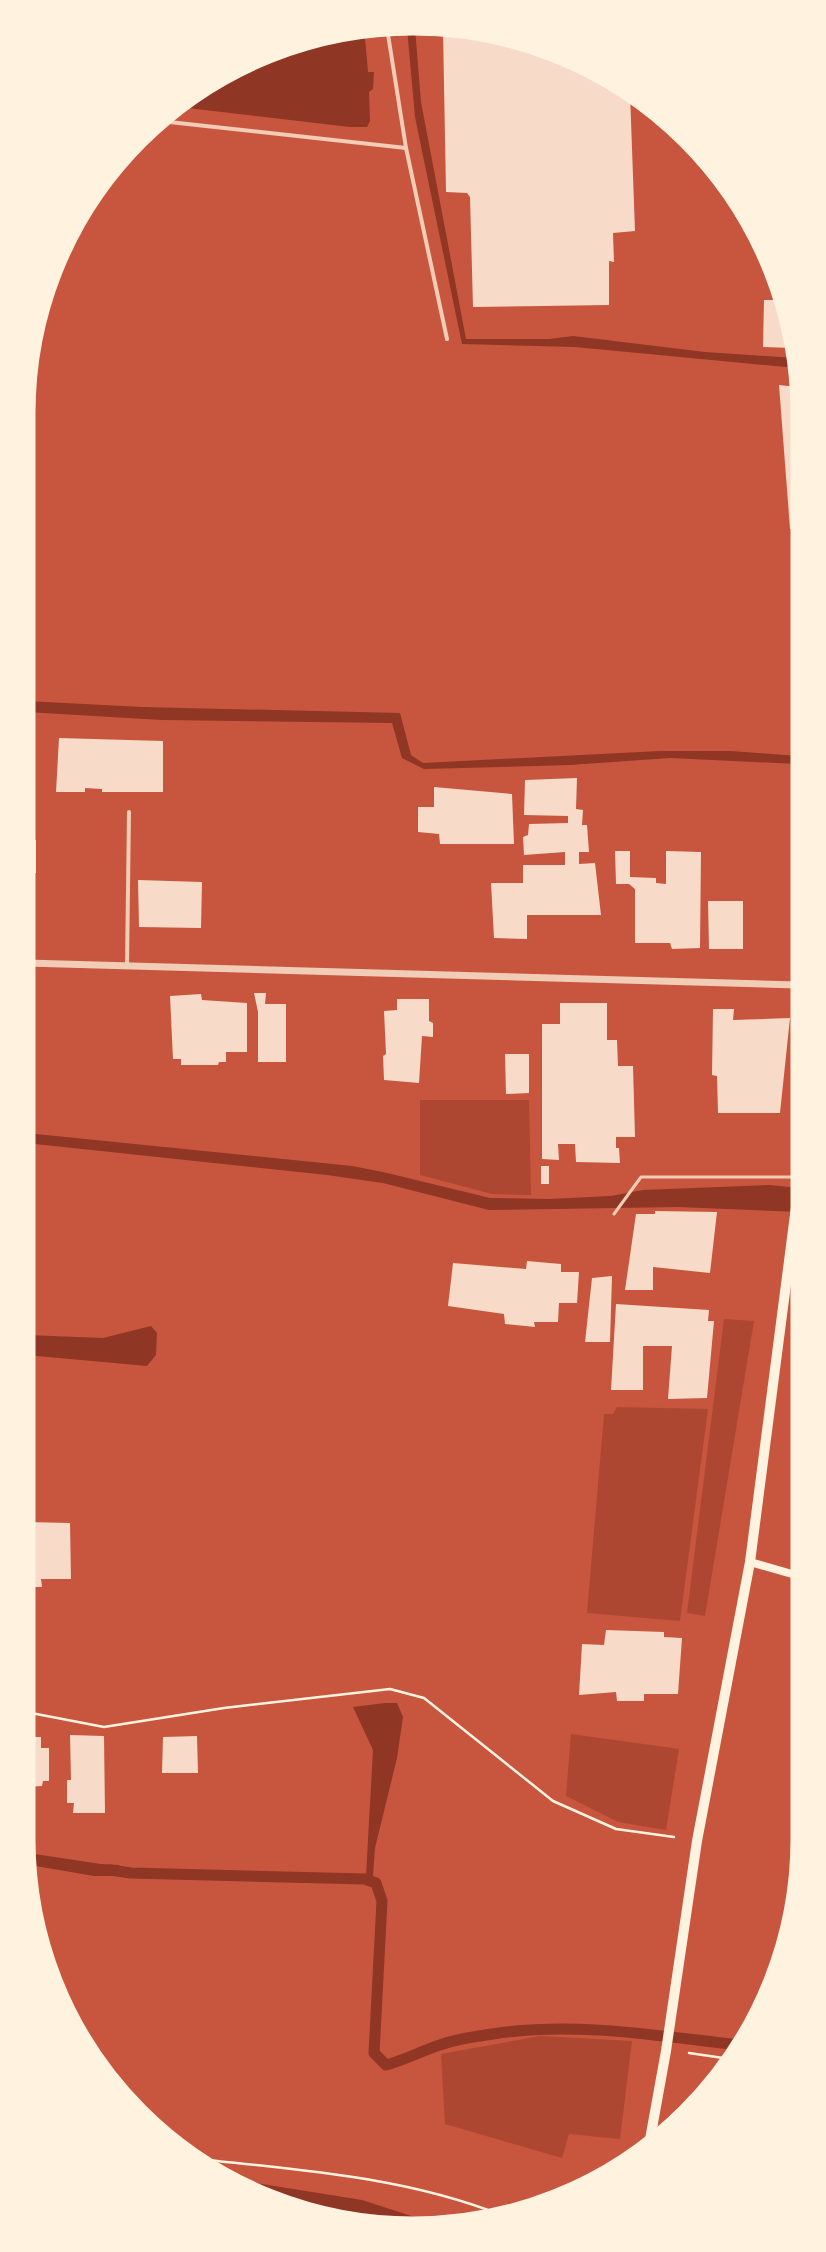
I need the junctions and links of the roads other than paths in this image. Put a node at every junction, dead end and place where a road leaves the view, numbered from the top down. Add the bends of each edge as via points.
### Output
1 (389, 34) edge
2 (170, 121) edge
3 (406, 148) junction
4 (447, 339) dead end
5 (129, 812) dead end
6 (33, 964) edge
7 (127, 966) junction
8 (793, 985) edge
9 (793, 1177) edge
10 (614, 1214) dead end
11 (793, 1223) edge
12 (750, 1562) junction
13 (793, 1574) edge
14 (651, 2135) edge

1 - 3 street
2 - 3 street
3 - 4 street
5 - 7 street
6 - 7 street
7 - 8 street
9 - 10 lane via 641,1177
11 - 12 main road
12 - 13 main road
12 - 14 main road via 697,1841

